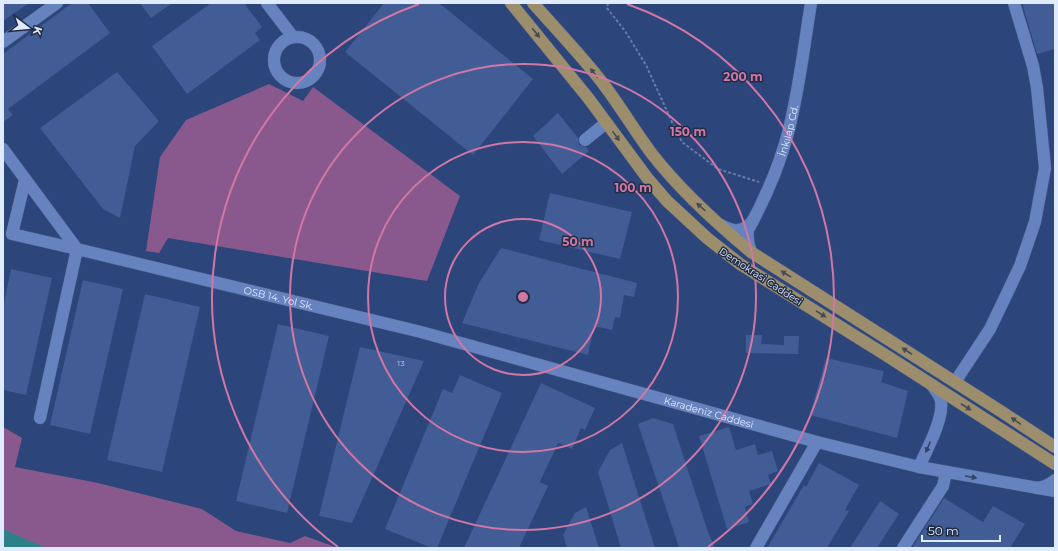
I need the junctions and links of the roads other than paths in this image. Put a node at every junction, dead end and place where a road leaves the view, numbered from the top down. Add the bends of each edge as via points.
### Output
1 (57, 3) edge
2 (267, 3) edge
3 (511, 3) edge
4 (533, 3) edge
5 (811, 3) edge
6 (1014, 3) edge
7 (293, 37) dead end
8 (3, 42) edge
9 (612, 96) junction
10 (606, 123) junction
11 (585, 140) dead end
12 (3, 149) edge
13 (25, 180) junction
14 (755, 218) junction
15 (721, 225) junction
16 (707, 238) junction
17 (77, 249) junction
18 (751, 252) junction
19 (601, 381) joint
20 (955, 382) junction
21 (932, 385) junction
22 (40, 418) dead end
23 (818, 442) junction
24 (1053, 446) edge
25 (1055, 464) edge
26 (919, 468) junction
27 (946, 472) junction
28 (1055, 480) edge
29 (1032, 488) junction
30 (1055, 491) edge
31 (756, 548) edge
32 (903, 548) edge

1 - 8 street
2 - 7 street
3 -> 10 main road, Demokrasi Caddesi
9 -> 4 main road, Demokrasi Caddesi via 579,54
5 - 14 street, İnkılap Cd. via 788,133 770,186
6 - 20 street via 1037,88 1045,168 1035,222 1020,266 990,329
9 - 10 main road
15 -> 9 main road, Demokrasi Caddesi via 683,191 653,155
10 - 11 street
10 -> 16 main road, Demokrasi Caddesi via 648,180
12 - 13 street
13 - 17 street
13 - 17 street, OSB 14. Yol Sk. via 12,234
14 - 15 street via 742,230
14 - 18 street, İnkılap Cd. via 747,237
15 - 18 main road, Demokrasi Caddesi
16 - 18 main road via 724,238
16 -> 21 main road, Demokrasi Caddesi via 740,264
17 - 19 street, OSB 14. Yol Sk. via 421,332
17 - 22 street
20 -> 18 main road, Demokrasi Caddesi
19 - 23 street, Karadeniz Caddesi
24 -> 20 main road, Demokrasi Caddesi
21 -> 25 main road, Demokrasi Caddesi
21 -> 26 street via 941,401 941,412
23 - 26 street, Karadeniz Caddesi
23 - 31 street
26 - 27 street, Karadeniz Caddesi
27 -> 29 street, Karadeniz Caddesi
27 - 32 street via 943,486
28 - 29 street, Karadeniz Caddesi via 1044,487
29 - 30 street, Karadeniz Caddesi

